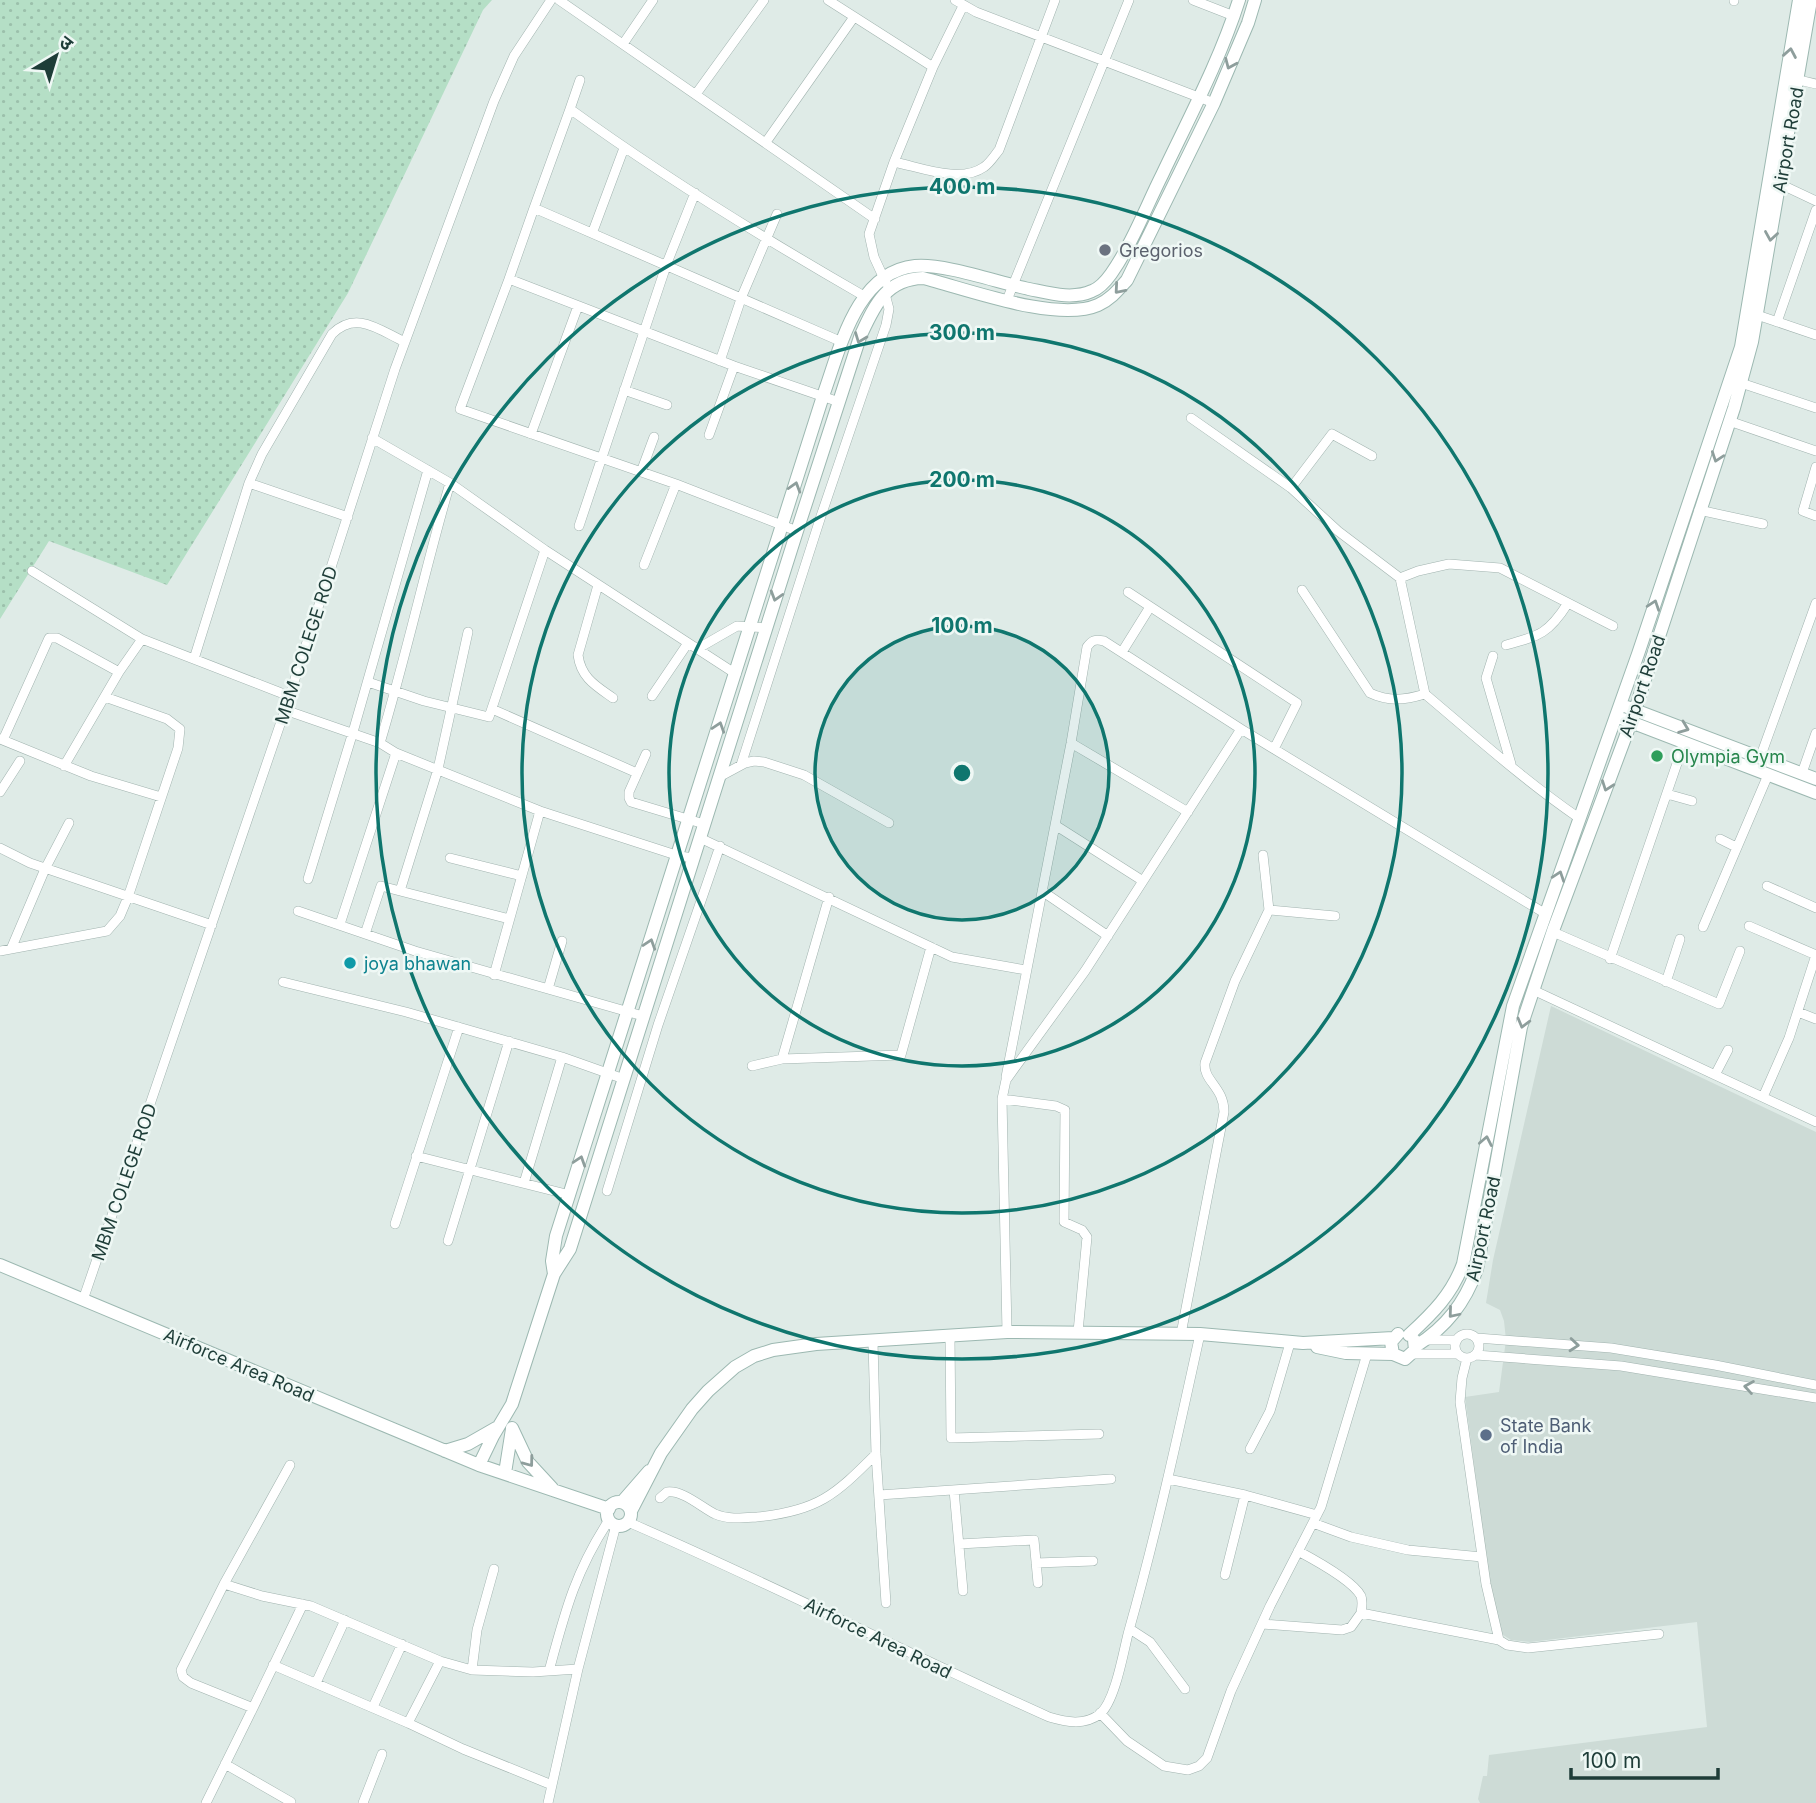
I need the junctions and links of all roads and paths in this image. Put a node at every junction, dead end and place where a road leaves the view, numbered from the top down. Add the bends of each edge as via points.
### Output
1 (551, 0) edge
2 (559, 0) edge
3 (653, 0) edge
4 (764, 0) edge
5 (828, 0) edge
6 (1055, 0) edge
7 (1129, 0) edge
8 (1193, 0) edge
9 (1239, 0) edge
10 (1255, 0) edge
11 (1799, 0) edge
12 (1811, 0) edge
13 (959, 3) edge
14 (854, 16) junction
15 (1234, 16) junction
16 (1040, 36) junction
17 (623, 44) junction
18 (1105, 60) junction
19 (933, 68) junction
20 (580, 80) dead end
21 (1798, 80) junction
22 (1816, 84) edge
23 (696, 94) junction
24 (1200, 96) junction
25 (1214, 103) junction
26 (569, 109) junction
27 (766, 142) junction
28 (624, 148) junction
29 (894, 162) junction
30 (1780, 184) junction
31 (695, 194) junction
32 (1816, 201) edge
33 (534, 208) junction
34 (1816, 210) edge
35 (777, 214) dead end
36 (875, 219) junction
37 (593, 231) junction
38 (766, 239) junction
39 (667, 263) junction
40 (883, 276) junction
41 (509, 279) junction
42 (1012, 285) junction
43 (887, 292) junction
44 (742, 296) junction
45 (864, 296) junction
46 (1007, 300) junction
47 (578, 306) junction
48 (1757, 315) junction
49 (1777, 322) junction
50 (645, 332) junction
51 (1816, 335) edge
52 (405, 342) junction
53 (842, 342) junction
54 (720, 361) junction
55 (734, 366) junction
56 (1741, 383) junction
57 (624, 390) junction
58 (823, 396) junction
59 (839, 402) junction
60 (667, 405) dead end
61 (1816, 408) edge
62 (1191, 418) dead end
63 (1729, 421) junction
64 (531, 434) junction
65 (709, 435) dead end
66 (654, 437) dead end
67 (372, 438) junction
68 (826, 441) junction
69 (844, 449) junction
70 (1816, 451) edge
71 (1372, 456) dead end
72 (600, 458) junction
73 (1816, 467) edge
74 (428, 470) junction
75 (642, 472) junction
76 (249, 483) junction
77 (450, 483) junction
78 (676, 484) junction
79 (1291, 488) junction
80 (1699, 510) junction
81 (1816, 516) edge
82 (348, 517) junction
83 (1763, 524) dead end
84 (579, 526) dead end
85 (783, 527) junction
86 (797, 531) junction
87 (545, 550) junction
88 (644, 565) dead end
89 (32, 571) dead end
90 (1400, 578) junction
91 (598, 585) junction
92 (1302, 590) dead end
93 (1128, 592) dead end
94 (1568, 603) junction
95 (1816, 603) edge
96 (1150, 607) junction
97 (752, 626) junction
98 (1613, 626) dead end
99 (766, 628) junction
100 (468, 632) dead end
101 (142, 639) junction
102 (688, 643) junction
103 (1506, 645) dead end
104 (697, 649) junction
105 (1122, 652) junction
106 (1493, 656) dead end
107 (194, 659) junction
108 (119, 672) junction
109 (736, 674) junction
110 (368, 682) junction
111 (396, 692) junction
112 (1425, 695) junction
113 (289, 696) junction
114 (652, 696) dead end
115 (105, 697) junction
116 (613, 698) dead end
117 (451, 708) junction
118 (492, 709) junction
119 (285, 710) junction
120 (1618, 710) junction
121 (1633, 716) junction
122 (1241, 729) junction
123 (353, 733) junction
124 (1816, 733) edge
125 (1, 740) edge
126 (380, 743) junction
127 (1071, 743) junction
128 (1684, 743) junction
129 (1274, 749) junction
130 (396, 753) junction
131 (646, 754) dead end
132 (1760, 758) junction
133 (20, 761) dead end
134 (1511, 764) junction
135 (741, 765) junction
136 (64, 766) junction
137 (438, 769) junction
138 (637, 773) junction
139 (1801, 773) junction
140 (1768, 775) junction
141 (719, 777) junction
142 (1816, 779) edge
143 (0, 792) edge
144 (1816, 793) edge
145 (1667, 794) junction
146 (162, 797) junction
147 (1692, 801) dead end
148 (540, 811) junction
149 (1188, 812) junction
150 (1579, 818) junction
151 (689, 820) junction
152 (69, 822) dead end
153 (889, 823) dead end
154 (704, 824) junction
155 (1055, 825) junction
156 (700, 838) junction
157 (1720, 839) dead end
158 (720, 846) junction
159 (1736, 847) junction
160 (0, 848) edge
161 (1263, 855) dead end
162 (678, 856) junction
163 (450, 858) dead end
164 (694, 858) junction
165 (45, 869) junction
166 (522, 876) junction
167 (308, 879) dead end
168 (1143, 881) junction
169 (1768, 886) dead end
170 (400, 891) junction
171 (1042, 891) junction
172 (128, 897) junction
173 (829, 897) junction
174 (1816, 908) edge
175 (1269, 910) junction
176 (298, 911) dead end
177 (1546, 914) junction
178 (1335, 916) dead end
179 (509, 919) junction
180 (340, 924) junction
181 (212, 925) junction
182 (1749, 926) dead end
183 (1703, 927) dead end
184 (1553, 932) junction
185 (365, 934) junction
186 (1108, 936) junction
187 (1680, 939) dead end
188 (562, 941) dead end
189 (931, 947) junction
190 (11, 949) junction
191 (0, 951) edge
192 (1740, 951) dead end
193 (1816, 955) edge
194 (1610, 959) junction
195 (1026, 970) junction
196 (494, 975) junction
197 (283, 982) dead end
198 (1666, 982) junction
199 (1812, 986) edge
200 (548, 989) junction
201 (1534, 990) junction
202 (627, 1012) junction
203 (1798, 1012) junction
204 (643, 1018) junction
205 (1816, 1019) edge
206 (658, 1026) junction
207 (459, 1027) junction
208 (509, 1041) junction
209 (1728, 1050) dead end
210 (562, 1057) junction
211 (782, 1059) junction
212 (752, 1066) dead end
213 (1715, 1074) junction
214 (608, 1075) junction
215 (624, 1079) junction
216 (1006, 1080) junction
217 (1763, 1097) junction
218 (1002, 1099) junction
219 (1816, 1122) edge
220 (416, 1156) junction
221 (470, 1170) junction
222 (524, 1183) junction
223 (607, 1191) dead end
224 (569, 1195) junction
225 (395, 1224) dead end
226 (448, 1241) dead end
227 (0, 1265) edge
228 (554, 1273) junction
229 (83, 1300) junction
230 (1007, 1332) junction
231 (1078, 1332) junction
232 (1181, 1334) junction
233 (1200, 1334) junction
234 (950, 1336) junction
235 (1393, 1338) junction
236 (1477, 1338) junction
237 (1457, 1340) junction
238 (873, 1342) junction
239 (1297, 1343) junction
240 (1416, 1344) junction
241 (1367, 1354) junction
242 (1393, 1354) junction
243 (1467, 1356) junction
244 (1816, 1385) edge
245 (1816, 1398) edge
246 (505, 1427) junction
247 (1099, 1434) dead end
248 (1250, 1449) dead end
249 (446, 1451) junction
250 (876, 1454) junction
251 (290, 1465) dead end
252 (479, 1465) junction
253 (505, 1474) junction
254 (1111, 1479) dead end
255 (1168, 1479) junction
256 (554, 1490) junction
257 (954, 1490) junction
258 (879, 1495) junction
259 (1245, 1495) junction
260 (660, 1498) dead end
261 (619, 1515) junction
262 (1315, 1519) junction
263 (959, 1544) junction
264 (1298, 1551) junction
265 (1482, 1557) junction
266 (1093, 1560) dead end
267 (1036, 1563) junction
268 (494, 1569) dead end
269 (1225, 1574) dead end
270 (1038, 1583) dead end
271 (224, 1584) junction
272 (963, 1591) dead end
273 (886, 1602) dead end
274 (303, 1604) junction
275 (1361, 1613) junction
276 (345, 1620) junction
277 (1262, 1624) junction
278 (1130, 1629) junction
279 (1659, 1634) dead end
280 (1499, 1640) junction
281 (402, 1644) junction
282 (440, 1661) junction
283 (273, 1665) junction
284 (472, 1670) junction
285 (578, 1670) junction
286 (549, 1671) junction
287 (316, 1683) junction
288 (1185, 1689) dead end
289 (373, 1707) junction
290 (253, 1708) junction
291 (1100, 1713) junction
292 (408, 1723) junction
293 (382, 1754) dead end
294 (225, 1764) junction
295 (552, 1785) junction
296 (291, 1802) edge
297 (206, 1803) edge
298 (363, 1803) edge
299 (548, 1803) edge

1 - 52 street, MBM COLEGE ROD via 514,56 494,101
2 - 17 street
3 - 17 street
4 - 23 street
5 - 14 street
6 - 16 street
7 - 18 street
8 - 15 street
9 - 15 street
10 -> 25 street
120 -> 11 street, Airport Road via 1741,347
12 - 21 street, Airport Road
13 - 16 street
13 - 19 street
14 - 19 street
14 - 27 street
15 - 24 street
16 - 18 street
16 - 29 street via 999,150 983,168 951,174
17 - 23 street
18 - 24 street
18 - 42 street
19 - 29 street
20 - 26 street
21 - 22 street
21 - 30 street, Airport Road
23 - 27 street
24 - 25 street
24 - 42 street via 1105,283 1074,296
25 -> 46 street via 1126,280 1111,298 1073,311
26 - 28 street
26 - 33 street
27 - 36 street
28 - 31 street
28 - 37 street
29 - 36 street
30 - 32 street
30 -> 48 street, Airport Road
31 - 38 street
31 - 39 street
33 - 37 street
33 - 41 street
34 - 49 street
35 - 38 street
36 - 40 street via 870,246
37 - 39 street
38 - 44 street
38 - 45 street
39 - 44 street
39 - 50 street
40 - 42 street via 917,266
40 - 43 street
40 - 45 street
41 - 47 street
41 - 64 street via 460,409
42 - 46 street
43 - 46 street via 901,281 923,278
43 -> 59 street via 860,337
43 - 69 street via 886,325
44 - 53 street
44 - 54 street
45 - 53 street
47 - 50 street
47 - 64 street
48 - 49 street
48 - 56 street, Airport Road
49 - 51 street
50 - 54 street
50 - 57 street
52 - 67 street, MBM COLEGE ROD
52 - 76 street via 356,321 342,323 303,381
53 - 58 street
54 - 55 street
55 - 58 street
55 - 65 street
56 - 61 street
56 - 63 street, Airport Road
57 - 60 street
57 - 72 street
58 - 59 street
85 -> 58 street
59 - 68 street
62 - 79 street
63 - 70 street
63 -> 80 street, Airport Road
64 - 72 street
66 - 75 street
67 - 74 street
67 - 82 street, MBM COLEGE ROD
68 - 69 street
68 - 86 street
69 - 135 street
71 - 79 street via 1332,434
72 - 75 street
72 - 84 street
73 - 81 street via 1803,511
74 - 77 street
74 - 110 street
75 - 78 street
76 - 82 street
76 - 107 street
77 - 87 street
77 - 111 street
78 - 85 street
78 - 88 street
79 - 90 street
80 - 83 street
80 - 121 street, Airport Road
82 - 113 street, MBM COLEGE ROD
85 - 86 street
85 - 97 street
86 -> 99 street
87 - 91 street
87 - 118 street
89 - 101 street
90 - 94 street via 1449,564 1500,568
90 - 112 street
91 - 102 street
91 - 116 street via 579,664 587,680
92 - 112 street via 1370,693 1381,699 1403,700
93 - 96 street
94 - 98 street
94 - 103 street via 1554,624 1534,637
95 - 132 street
96 - 105 street
96 - 129 street via 1297,703
97 - 99 street
97 - 104 street via 730,628
97 - 109 street
99 - 141 street
100 - 117 street
101 - 107 street
101 - 108 street
102 - 104 street
102 - 114 street
104 - 109 street
105 - 122 street
105 - 127 street via 1097,639 1087,647
106 - 134 street via 1486,678
107 - 113 street
108 - 115 street
108 - 125 street via 49,638
151 -> 109 street
110 - 111 street
110 - 123 street
111 - 117 street
111 - 126 street
112 - 134 street
113 - 119 street, MBM COLEGE ROD
115 - 136 street
115 - 146 street via 167,719 180,729
117 - 118 street via 489,717
117 - 137 street
118 - 138 street
119 - 123 street
119 - 181 street, MBM COLEGE ROD
120 - 121 street
120 - 150 street, Airport Road
121 - 128 street
121 -> 132 street
121 -> 184 street, Airport Road
122 - 129 street
122 - 149 street
123 - 126 street
123 - 167 street
124 - 139 street
125 - 136 street
126 - 130 street
127 - 149 street
127 - 155 street
128 - 140 street
128 - 145 street
129 - 177 street
130 - 137 street
130 - 180 street
131 - 138 street
132 - 139 street
133 - 143 street
134 - 150 street
135 - 141 street
135 - 153 street via 764,762 804,775
136 - 146 street
137 - 148 street
137 - 170 street
138 - 151 street via 629,792 631,802
139 - 142 street
140 - 144 street
140 - 159 street
141 - 154 street
145 - 147 street
145 - 194 street
146 - 172 street
148 - 162 street
148 - 166 street
149 - 168 street
177 -> 150 street, Airport Road
151 - 154 street
151 - 162 street
152 - 165 street
154 - 156 street
155 - 168 street
155 - 171 street
156 - 158 street
156 - 164 street
157 - 159 street
158 - 173 street
158 - 206 street
159 - 183 street
160 - 165 street
161 - 175 street
162 - 164 street
202 -> 162 street
163 - 166 street
164 - 204 street
165 - 172 street
165 - 190 street
166 - 179 street
168 - 186 street
169 - 174 street
170 - 179 street
170 - 185 street via 381,886
171 - 186 street
171 - 195 street
172 - 181 street
172 - 190 street via 107,931
173 - 189 street
173 - 211 street
175 - 178 street
175 - 232 street via 1235,981 1205,1063 1207,1077 1224,1101 1224,1112
176 - 180 street
240 -> 177 street, Airport Road via 1463,1264 1513,1006
179 - 196 street
180 - 185 street
181 - 229 street, MBM COLEGE ROD
182 - 193 street
184 - 194 street
184 - 201 street, Airport Road
185 - 196 street
186 - 216 street
187 - 198 street
188 - 200 street
189 - 195 street via 951,957
189 - 211 street via 901,1055
190 - 191 street
192 - 198 street via 1719,1004
193 - 199 street
194 - 198 street
195 - 216 street
196 - 200 street
197 - 207 street
199 - 203 street
200 - 202 street
201 - 213 street
201 -> 240 street, Airport Road via 1521,1027 1477,1269 1456,1311
202 - 204 street
202 - 214 street
203 - 205 street
203 - 217 street
204 - 206 street
204 - 215 street
206 - 223 street
207 - 208 street
207 - 220 street
208 - 210 street
208 - 221 street
209 - 213 street
210 - 214 street
210 - 222 street
211 - 212 street
213 - 217 street
214 - 215 street
224 -> 214 street
215 - 228 street via 570,1249
216 - 218 street
217 - 219 street
218 - 230 street
218 - 231 street via 1065,1110 1064,1223 1083,1230 1087,1237
220 - 221 street
220 - 225 street
221 - 222 street
221 - 226 street
222 - 224 street
224 - 228 street via 556,1236
227 - 229 street, Airforce Area Road
228 - 246 street
229 - 249 street, Airforce Area Road
230 - 231 street
230 - 234 street
231 - 232 street
232 - 233 street
233 - 239 street
233 - 255 street
234 - 238 street
234 - 247 street via 951,1438
235 - 239 street
235 - 240 street via 1400,1334
235 - 242 street
236 - 237 street via 1464,1334
236 - 243 street via 1480,1346
236 -> 244 street via 1611,1348
237 - 240 street
237 - 243 street via 1456,1350
238 - 250 street
238 - 261 street via 773,1350 723,1376 692,1409 654,1465 642,1492
239 - 241 street
239 - 248 street
240 - 242 street via 1405,1359
240 - 243 street
241 - 242 street
241 - 262 street
245 -> 243 street via 1621,1366
243 - 265 street via 1460,1402
246 - 249 street
246 - 252 street
246 - 253 street
246 -> 256 street
249 - 252 street, Airforce Area Road
250 - 258 street
250 - 260 street via 823,1502 782,1514 728,1518 677,1492
251 - 271 street
252 - 253 street, Airforce Area Road
253 - 256 street, Airforce Area Road
254 - 257 street
255 - 259 street
255 - 278 street
256 - 261 street, Airforce Area Road
257 - 258 street
257 - 263 street
258 - 273 street
259 - 262 street
259 - 269 street
261 - 285 street
261 - 286 street via 590,1550 570,1593
261 - 291 street, Airforce Area Road via 1049,1717 1077,1722
262 - 264 street
262 - 265 street via 1351,1536 1408,1550
263 - 267 street via 1034,1540
263 - 272 street
264 - 275 street via 1358,1592 1363,1602
264 - 277 street
265 - 280 street
266 - 267 street
267 - 270 street
268 - 284 street via 477,1630
271 - 274 street
271 - 290 street via 181,1674 191,1683
274 - 276 street
274 - 283 street
275 - 277 street via 1351,1627 1342,1630
275 - 280 street
276 - 281 street
276 - 287 street
277 - 291 street via 1231,1691 1208,1758 1199,1766 1188,1770 1164,1766 1127,1741
278 - 288 street via 1150,1642
278 - 291 street via 1107,1704
279 - 280 street via 1528,1648
281 - 282 street
281 - 289 street
282 - 284 street
282 - 292 street
283 - 287 street
283 - 290 street
284 - 286 street
285 - 286 street
285 - 295 street
287 - 289 street
289 - 292 street
290 - 294 street
292 - 295 street
293 - 298 street
294 - 296 street
294 - 297 street
295 - 299 street

